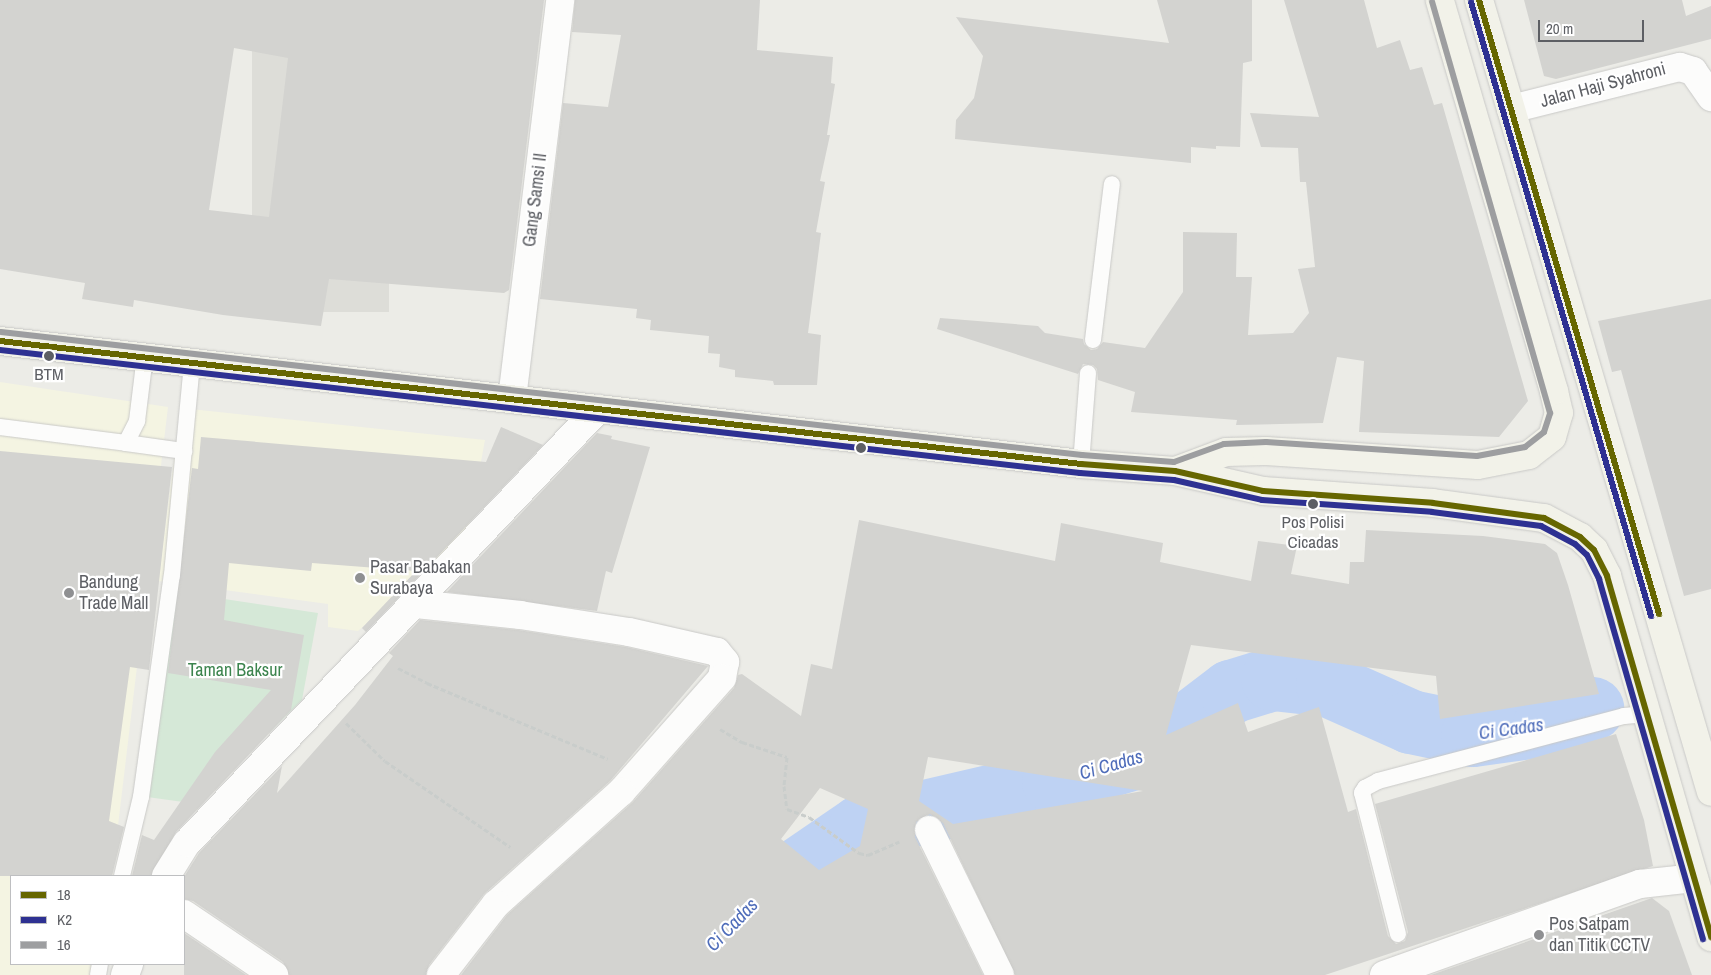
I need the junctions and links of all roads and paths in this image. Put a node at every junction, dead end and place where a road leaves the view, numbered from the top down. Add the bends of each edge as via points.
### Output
1 (560, 0) edge
2 (1440, 0) edge
3 (1479, 0) edge
4 (1711, 97) edge
5 (1511, 109) junction
6 (1112, 184) dead end
7 (1093, 340) dead end
8 (0, 341) edge
9 (145, 356) junction
10 (192, 362) junction
11 (1088, 373) dead end
12 (512, 400) junction
13 (598, 409) junction
14 (0, 427) edge
15 (126, 442) junction
16 (184, 451) junction
17 (1081, 464) junction
18 (1175, 471) junction
19 (416, 604) junction
20 (369, 652) junction
21 (322, 702) junction
22 (694, 709) junction
23 (1647, 714) junction
24 (638, 772) junction
25 (1711, 792) edge
26 (929, 830) joint
27 (537, 867) junction
28 (122, 875) edge
29 (167, 875) edge
30 (1694, 878) junction
31 (185, 915) edge
32 (1398, 934) dead end
33 (1711, 937) edge
34 (274, 975) edge
35 (441, 975) edge
36 (1000, 975) edge
37 (1384, 975) edge

1 - 12 street, Gang Samsi II
2 - 18 main road via 1554,391 1558,425 1552,437 1529,455 1478,466 1266,451 1226,452
3 - 5 main road
4 - 5 street, Jalan Haji Syahroni via 1693,71 1680,66
5 - 25 main road
6 - 7 lane
8 - 9 main road
9 - 10 main road
9 - 15 lane via 137,421
10 - 12 main road
10 - 16 lane
11 - 17 lane
12 - 13 main road
13 - 17 main road
13 - 19 street
14 - 15 lane
15 - 16 lane
16 - 28 lane via 172,575 141,797
17 - 18 main road
18 - 23 main road via 1263,491 1433,503 1544,518 1580,537 1594,550 1607,576
19 - 20 street
19 - 22 street via 520,614 629,632 717,652 725,662 722,678
20 - 21 street
20 - 24 path via 427,683
21 - 27 path via 385,761
21 - 29 street via 187,843
22 - 24 street
22 - 26 path via 742,742 787,757 785,806 836,834 854,851 868,855
23 - 30 main road
23 - 32 lane via 1624,716 1378,781 1365,788 1362,793
24 - 27 street via 621,792
26 - 36 street
27 - 35 street via 496,904
30 - 33 main road
30 - 37 street via 1640,884
31 - 34 street

